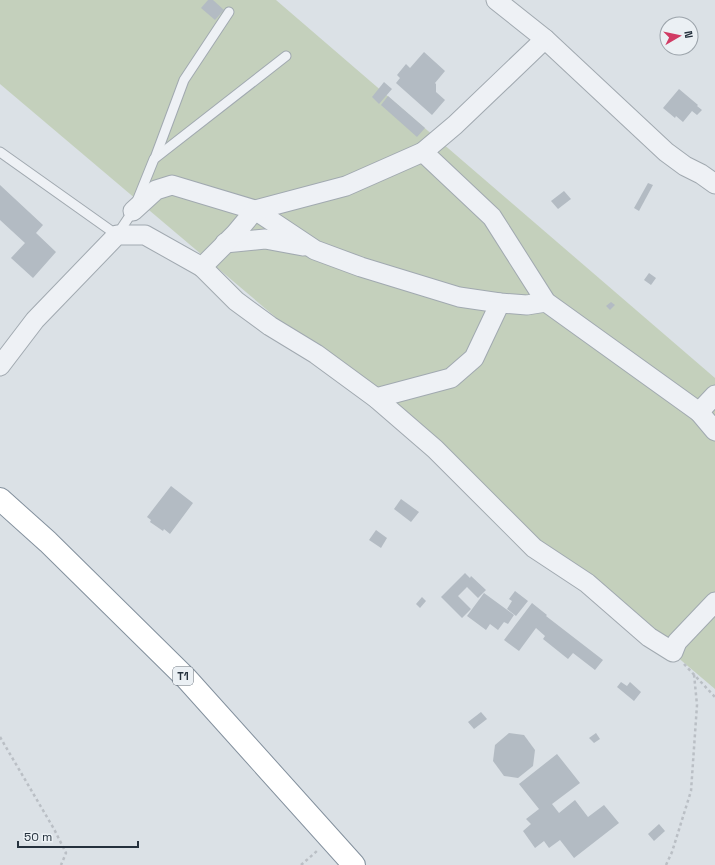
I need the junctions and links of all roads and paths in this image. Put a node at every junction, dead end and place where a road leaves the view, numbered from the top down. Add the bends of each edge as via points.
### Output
1 (496, 0) edge
2 (229, 12) dead end
3 (545, 39) junction
4 (286, 56) dead end
5 (0, 152) edge
6 (423, 152) junction
7 (154, 159) junction
8 (715, 184) edge
9 (255, 210) junction
10 (133, 211) junction
11 (116, 235) junction
12 (225, 244) junction
13 (311, 247) junction
14 (202, 267) junction
15 (546, 302) junction
16 (500, 303) junction
17 (0, 366) edge
18 (715, 395) edge
19 (376, 398) junction
20 (699, 412) junction
21 (715, 431) edge
22 (0, 499) edge
23 (715, 602) edge
24 (673, 652) junction
25 (694, 674) junction
26 (715, 697) edge
27 (0, 737) edge
28 (61, 865) edge
29 (354, 865) edge
30 (666, 865) edge

1 - 3 street
2 - 7 lane via 184,80
3 - 6 street via 455,126
3 - 8 street via 666,152
4 - 7 lane
5 - 11 lane
6 - 9 street via 346,186
6 - 15 street via 492,217
7 - 10 lane
9 - 10 street via 172,185 156,190
9 - 12 street
9 - 13 street
10 - 11 lane
11 - 14 street via 145,235
11 - 17 street via 35,320
12 - 13 street via 265,239
12 - 14 street
13 - 16 street via 361,267 409,282 459,296
14 - 19 street via 242,305
15 - 16 street
15 - 20 street
16 - 19 street via 474,358 451,378
18 - 20 street
19 - 24 street via 435,449 534,548 587,583 650,637
20 - 21 street
22 - 29 highway, T1 via 48,542 186,678
23 - 24 street via 677,642
24 - 25 path
25 - 26 path
25 - 30 path via 697,705 690,791
27 - 28 path via 66,853

